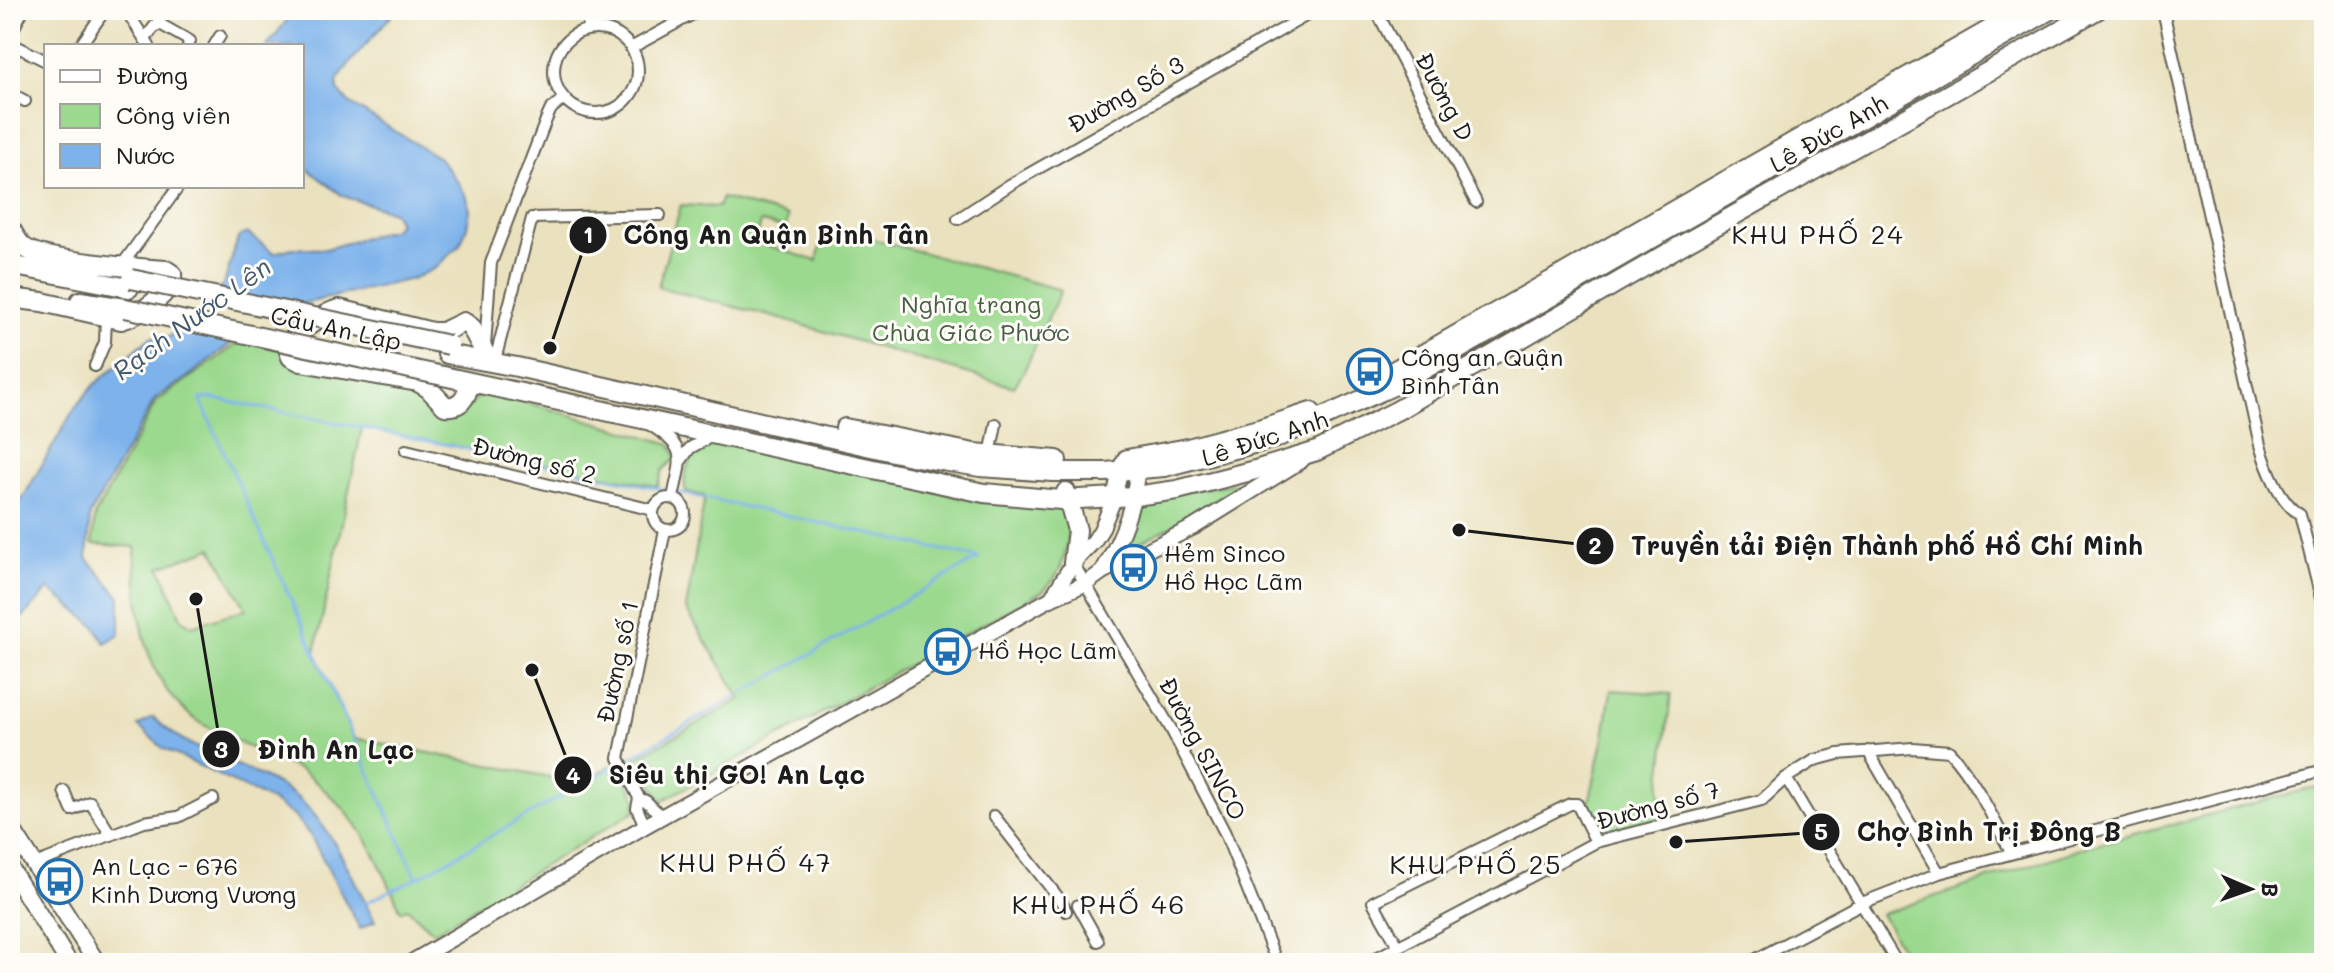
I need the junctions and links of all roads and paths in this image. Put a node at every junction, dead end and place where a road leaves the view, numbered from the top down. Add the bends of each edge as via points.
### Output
1 (23, 10) edge
2 (105, 10) edge
3 (126, 10) edge
4 (167, 10) edge
5 (592, 10) edge
6 (700, 10) edge
7 (1316, 10) edge
8 (1376, 10) edge
9 (2024, 10) edge
10 (2050, 10) edge
11 (2072, 10) edge
12 (2097, 10) edge
13 (2163, 10) edge
14 (158, 23) junction
15 (587, 29) junction
16 (10, 35) edge
17 (2029, 42) junction
18 (10, 43) edge
19 (147, 43) edge
20 (81, 44) edge
21 (189, 44) edge
22 (631, 48) junction
23 (44, 60) edge
24 (10, 93) edge
25 (564, 98) junction
26 (25, 101) dead end
27 (178, 188) edge
28 (1476, 202) dead end
29 (660, 215) dead end
30 (958, 219) dead end
31 (10, 228) edge
32 (10, 255) edge
33 (10, 265) edge
34 (10, 275) edge
35 (10, 288) edge
36 (127, 288) junction
37 (10, 298) edge
38 (106, 319) junction
39 (489, 359) junction
40 (446, 360) junction
41 (95, 366) dead end
42 (470, 382) junction
43 (638, 394) junction
44 (641, 420) junction
45 (996, 424) dead end
46 (714, 435) junction
47 (1319, 446) junction
48 (406, 450) dead end
49 (990, 455) junction
50 (680, 462) junction
51 (1128, 478) junction
52 (1066, 493) junction
53 (673, 498) junction
54 (653, 510) junction
55 (665, 530) junction
56 (1073, 563) junction
57 (1102, 572) junction
58 (1087, 583) junction
59 (1050, 599) junction
60 (2324, 610) edge
61 (1868, 751) junction
62 (2324, 770) edge
63 (1786, 778) junction
64 (64, 791) dead end
65 (639, 798) junction
66 (213, 799) dead end
67 (994, 816) dead end
68 (662, 817) junction
69 (10, 826) edge
70 (645, 826) junction
71 (111, 835) junction
72 (1596, 842) junction
73 (2011, 852) junction
74 (35, 864) junction
75 (10, 868) edge
76 (1939, 873) junction
77 (1862, 903) junction
78 (1078, 905) dead end
79 (1066, 911) dead end
80 (1098, 941) dead end
81 (1398, 946) junction
82 (1275, 962) edge
83 (1751, 962) edge
84 (69, 963) edge
85 (97, 963) edge
86 (410, 963) edge
87 (1367, 963) edge
88 (1897, 963) edge

1 - 16 street
2 - 20 street
3 - 19 street
4 - 14 street
5 - 15 street
6 - 22 street
7 - 30 street, Đường Số 3
8 - 28 street, Đường D
9 - 51 highway, Lê Đức Anh via 1362,388 1307,413 1188,448
10 - 51 highway, Lê Đức Anh via 1404,381 1276,438
11 - 17 highway, Lê Đức Anh
12 - 17 highway, Lê Đức Anh
13 - 60 street via 2260,445 2270,474 2300,514
14 - 19 street
14 - 21 street
15 - 22 street via 614,32
15 - 25 street via 564,43 556,60 555,78
17 - 47 highway, Lê Đức Anh via 1398,410
18 - 23 street
22 - 25 street via 638,77 618,107 592,113
24 - 26 street
25 - 39 street via 546,120 491,263
27 - 36 street
29 - 39 street via 532,218
31 - 36 highway via 21,245
32 - 36 highway
33 - 36 highway
34 - 36 highway
35 - 36 highway
36 - 38 highway via 169,271 173,276 164,293 131,317
36 - 40 highway, Cầu An Lập
37 - 38 highway
38 - 41 street via 105,342
39 - 40 highway, Lê Đức Anh
39 - 42 highway via 464,322 432,332 339,309 289,346 291,357 301,362 418,382 445,406 457,406
39 - 43 highway, Lê Đức Anh
40 - 42 highway, Lê Đức Anh
40 - 52 highway, Lê Đức Anh via 948,477
42 - 44 highway, Lê Đức Anh
43 - 49 highway, Lê Đức Anh via 670,393
43 - 51 highway, Lê Đức Anh via 911,456 1029,472
44 - 46 highway, Lê Đức Anh
44 - 50 street via 671,438
45 - 49 street
46 - 50 street via 690,448
46 - 52 highway, Lê Đức Anh via 984,493
47 - 51 highway, Lê Đức Anh via 1177,490
47 - 57 main road via 1194,527
48 - 54 street, Đường số 2
49 - 51 highway, Lê Đức Anh
50 - 53 street
51 - 52 highway, Lê Đức Anh
51 - 56 main road via 1094,541
51 - 57 main road via 1120,542
52 - 56 highway via 1077,530
53 - 54 street via 662,499
53 - 55 street via 682,504 684,520
54 - 55 street via 656,525
55 - 65 street, Đường số 1 via 619,758
56 - 58 street, Đường SINCO
56 - 59 main road
57 - 58 main road
58 - 59 main road
58 - 82 street, Đường SINCO via 1225,833
59 - 68 main road
61 - 63 street, Đường số 7 via 1815,760
61 - 73 street via 1949,751
61 - 76 street
62 - 73 street
63 - 72 street, Đường số 7 via 1762,800
63 - 77 street
64 - 71 street via 72,810 90,802
65 - 68 street, Đường số 1
65 - 70 street, Đường số 1 via 637,808
66 - 71 street via 178,817
67 - 79 street
68 - 70 main road
69 - 74 main road
70 - 86 main road
71 - 74 street
72 - 81 street, Đường số 7
72 - 81 street via 1577,804 1570,804 1373,902
73 - 76 street
74 - 85 main road
75 - 84 main road
76 - 77 street
77 - 83 street
77 - 88 street
78 - 80 street
81 - 87 street, Đường số 7

